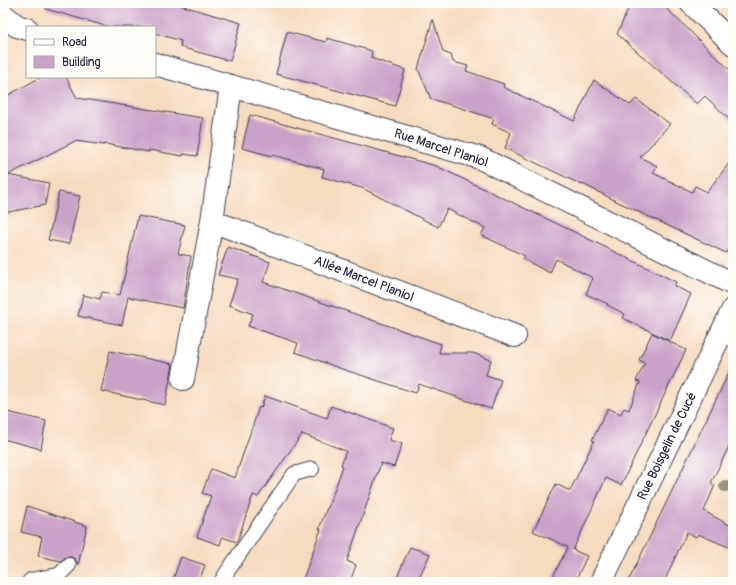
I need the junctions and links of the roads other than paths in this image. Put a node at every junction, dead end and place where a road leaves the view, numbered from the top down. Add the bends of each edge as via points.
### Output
1 (691, 3) edge
2 (3, 15) edge
3 (26, 29) edge
4 (733, 44) edge
5 (156, 64) edge
6 (231, 86) junction
7 (212, 221) junction
8 (733, 284) edge
9 (733, 309) edge
10 (515, 336) dead end
11 (183, 379) dead end
12 (312, 469) dead end
13 (69, 566) dead end
14 (29, 582) edge
15 (221, 582) edge
16 (601, 582) edge

1 - 4 street
2 - 3 street via 17,26
5 - 6 street, Rue Marcel Planiol
6 - 7 street
6 - 8 street, Rue Marcel Planiol via 480,158
7 - 10 street, Allée Marcel Planiol
7 - 11 street
9 - 16 street, Rue Boisgelin de Cucé
12 - 15 lane via 294,474
13 - 14 lane via 58,575

